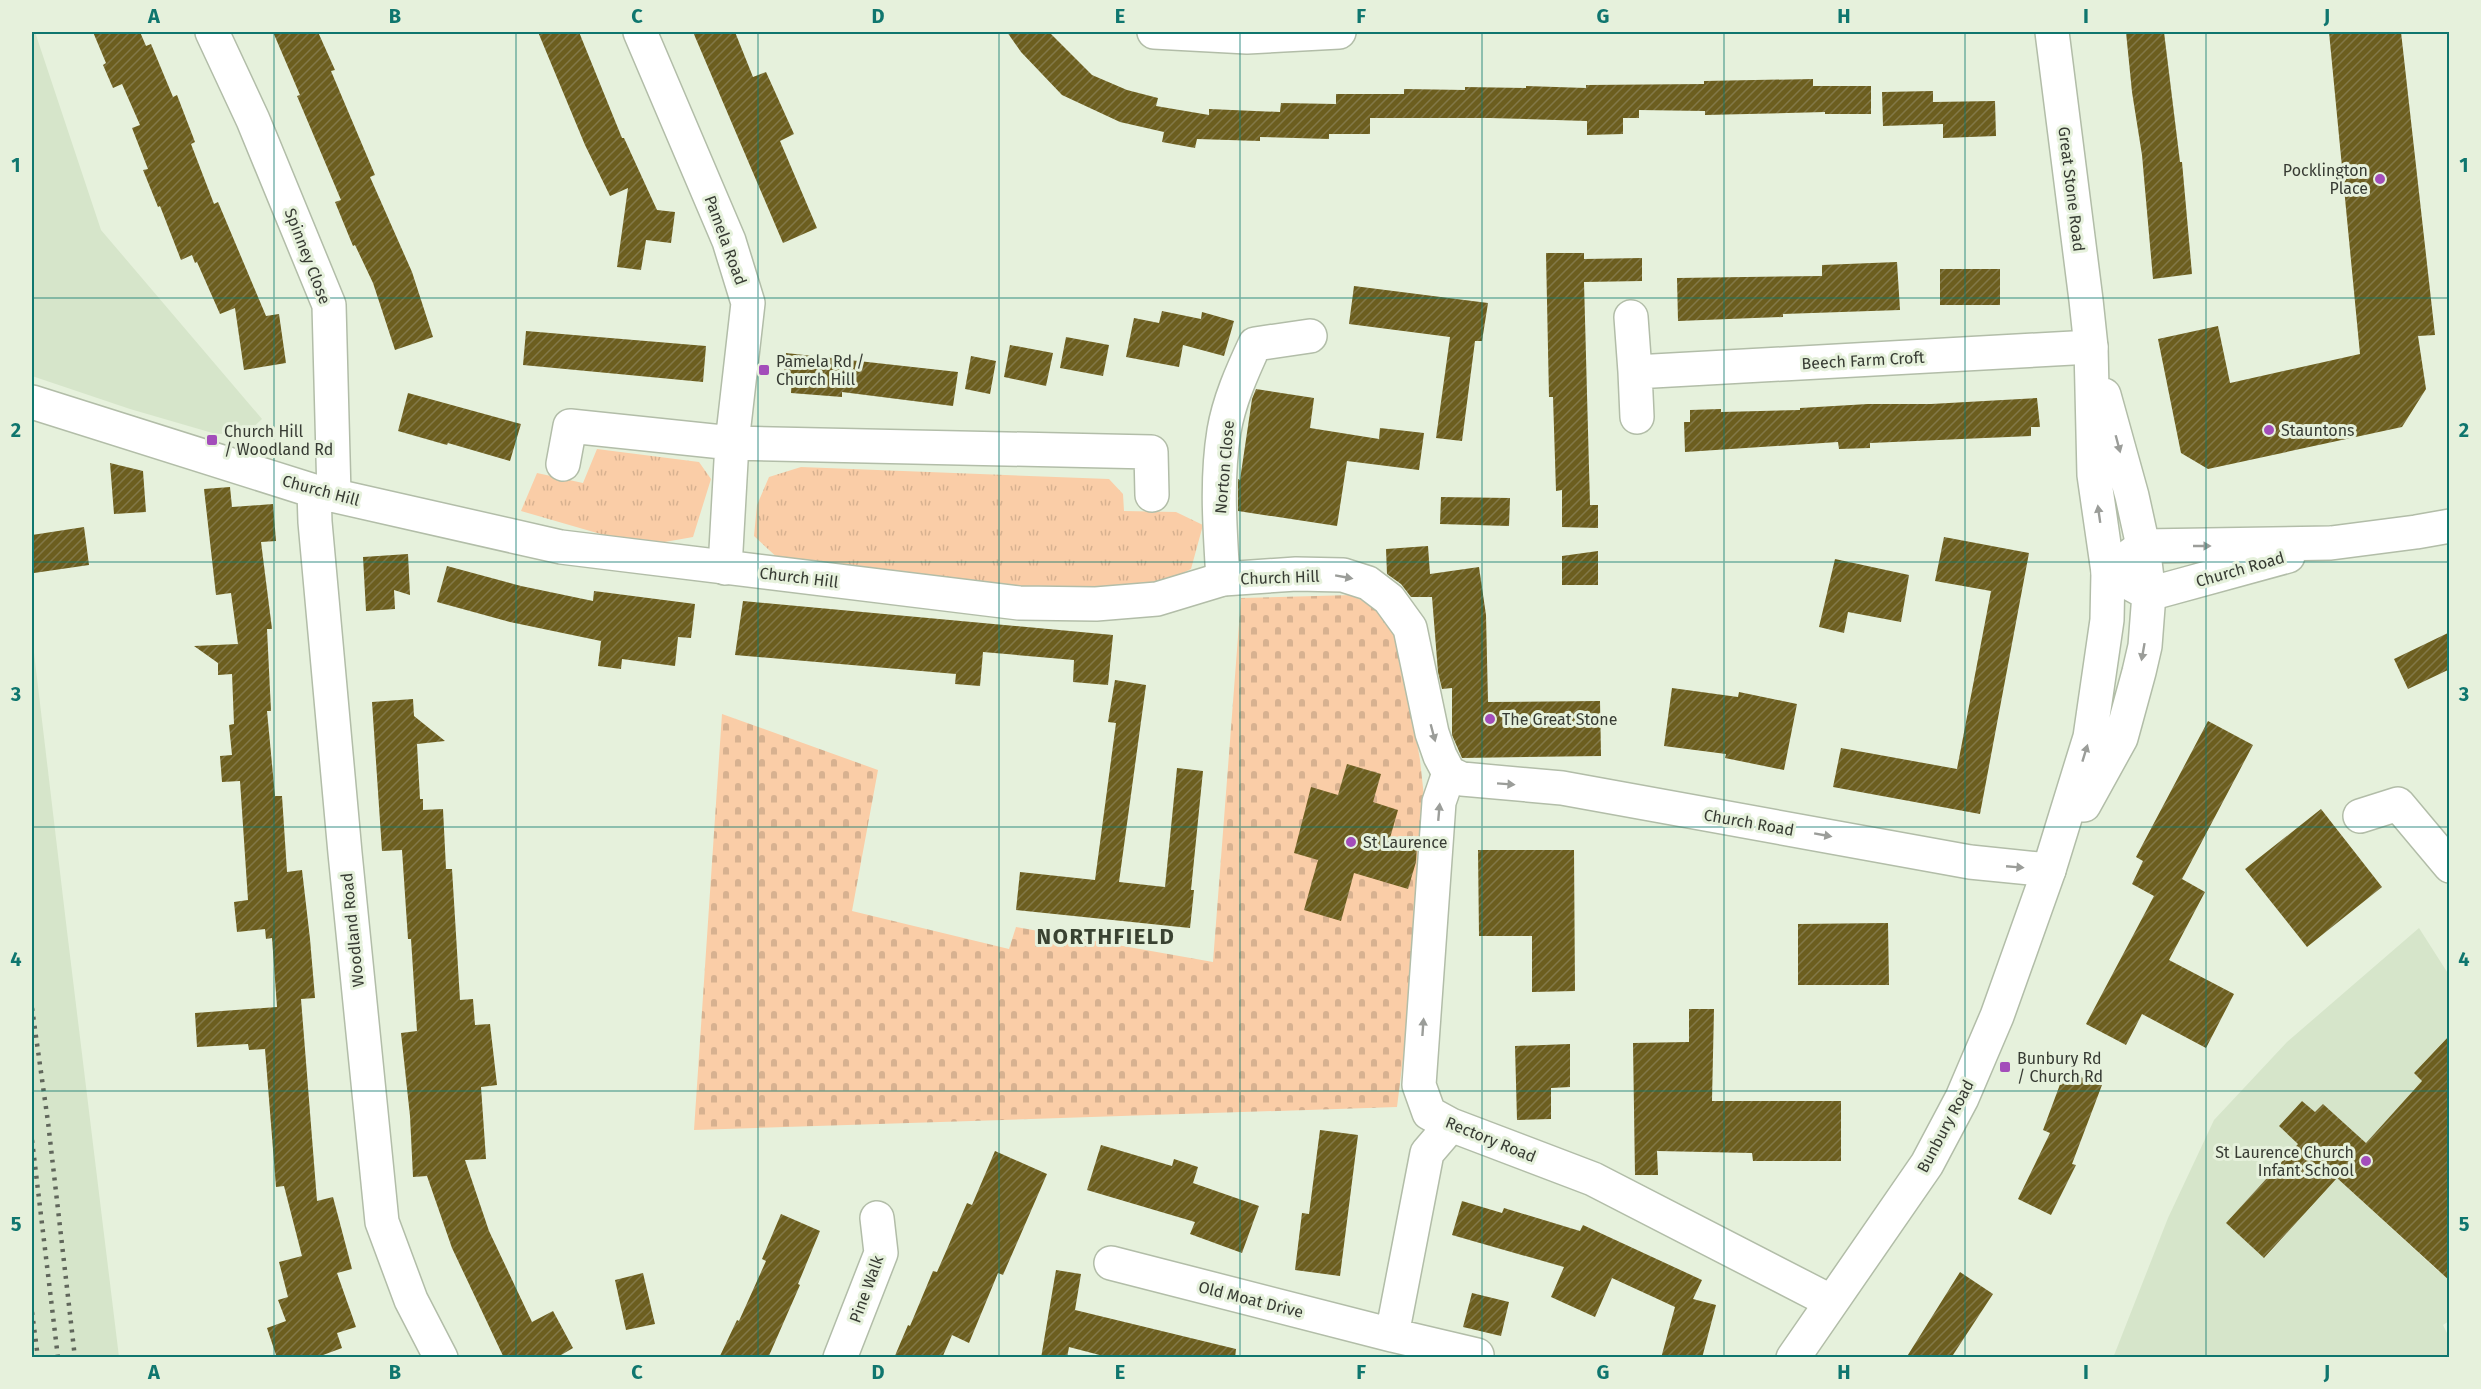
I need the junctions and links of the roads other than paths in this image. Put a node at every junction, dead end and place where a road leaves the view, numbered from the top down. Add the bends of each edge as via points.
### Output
1 (212, 32) edge
2 (640, 32) edge
3 (1154, 32) edge
4 (1339, 32) edge
5 (2052, 32) edge
6 (1631, 317) dead end
7 (1310, 336) dead end
8 (2091, 347) junction
9 (1635, 372) junction
10 (32, 402) edge
11 (1637, 417) dead end
12 (732, 443) junction
13 (563, 464) dead end
14 (324, 493) junction
15 (1152, 495) dead end
16 (2450, 526) edge
17 (2331, 543) junction
18 (2143, 546) junction
19 (725, 568) junction
20 (2108, 572) junction
21 (1223, 579) junction
22 (2149, 594) junction
23 (1449, 773) junction
24 (2360, 816) dead end
25 (2450, 866) edge
26 (2049, 870) junction
27 (1451, 1125) junction
28 (877, 1218) dead end
29 (1111, 1263) dead end
30 (1830, 1302) junction
31 (1392, 1335) junction
32 (1477, 1355) dead end
33 (441, 1358) edge
34 (840, 1358) edge
35 (1793, 1358) edge

1 - 14 street, Spinney Close via 253,120 329,305
2 - 12 street, Pamela Road via 729,241 748,303
3 - 4 street via 1247,37
5 - 8 street, Great Stone Road
6 - 9 street
7 - 21 street, Norton Close via 1255,344 1238,383 1224,431 1219,490
8 - 9 street, Beech Farm Croft
8 -> 18 street, Great Stone Road
20 -> 8 street, Great Stone Road via 2094,475
9 - 11 street
10 - 14 street, Church Hill
12 - 13 street via 570,426
12 - 15 street via 1151,452
12 - 19 street, Pamela Road
14 - 19 street, Church Hill via 561,547
14 - 33 street, Woodland Road via 314,514 382,1222 411,1300
16 - 17 street, Church Road
18 -> 17 street, Church Road
17 - 22 street, Church Road
18 - 20 street
18 - 22 street
19 - 21 street, Church Hill via 1019,603 1096,604 1156,598
20 - 22 street
26 -> 20 street via 2090,737 2107,620
21 -> 23 street, Church Hill via 1343,575 1368,583 1389,599 1410,628 1432,732
22 -> 26 street via 2143,655 2121,738
23 -> 26 street, Church Road via 1488,783 1562,788 1970,862
27 -> 23 street, Rectory Road via 1429,1113 1419,1085 1439,802
24 - 25 street via 2398,804
26 - 30 street, Bunbury Road via 1962,1098 1927,1164
27 - 30 street, Rectory Road via 1593,1179
27 - 31 street via 1427,1153
28 - 34 street, Pine Walk via 881,1253
29 - 31 street, Old Moat Drive
30 - 35 street, Bunbury Road
31 - 32 street, Old Moat Drive

